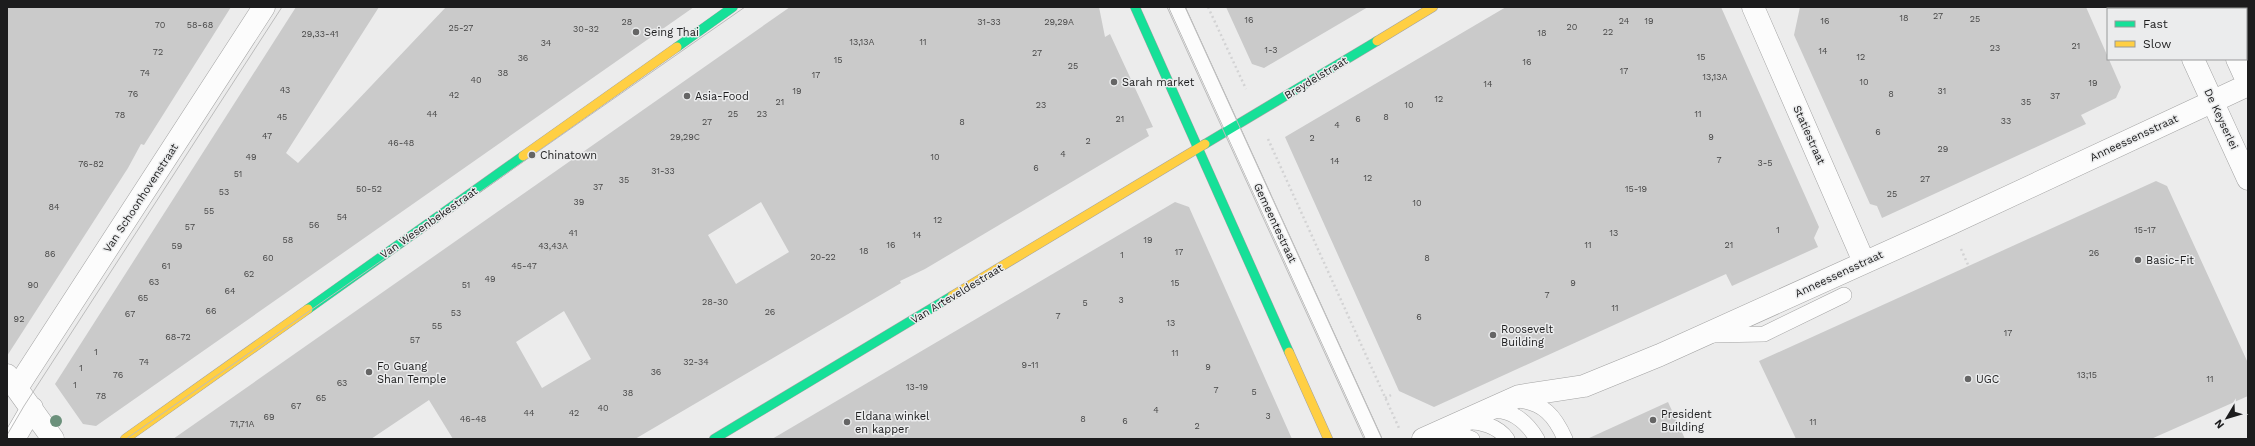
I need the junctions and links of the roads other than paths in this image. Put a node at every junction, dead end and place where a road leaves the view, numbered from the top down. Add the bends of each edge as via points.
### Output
1 (264, 7) edge
2 (733, 7) edge
3 (1135, 7) edge
4 (1177, 7) edge
5 (1433, 7) edge
6 (1753, 7) edge
7 (2193, 60) edge
8 (2237, 60) edge
9 (2248, 84) edge
10 (2212, 102) junction
11 (1232, 129) junction
12 (1199, 148) junction
13 (2248, 179) edge
14 (1864, 262) junction
15 (1844, 296) dead end
16 (1704, 336) junction
17 (12, 382) edge
18 (1500, 404) junction
19 (32, 408) junction
20 (1477, 415) junction
21 (1453, 425) junction
22 (1427, 438) edge
23 (14, 439) edge
24 (53, 439) edge
25 (125, 439) edge
26 (714, 439) edge
27 (1328, 439) edge
28 (1374, 439) edge
29 (1472, 439) edge
30 (1507, 439) edge
31 (1537, 439) edge
32 (1565, 439) edge

1 - 17 street, Van Schoonhovenstraat
2 - 25 street, Van Wesenbekestraat
3 - 12 street
4 - 11 lane, Gemeentestraat
5 - 11 street, Breydelstraat
6 - 14 street, Statiestraat
7 - 10 street, De Keyserlei
8 - 9 street
9 - 10 street, Anneessensstraat
10 - 13 street, De Keyserlei
10 - 14 street, Anneessensstraat
11 - 12 street, Breydelstraat
11 - 28 lane, Gemeentestraat
12 - 26 street, Van Arteveldestraat
12 - 27 street
14 - 16 street, Anneessensstraat
15 - 16 lane via 1764,334
16 - 18 street, Anneessensstraat via 1598,381 1572,389 1519,396
17 - 19 street
18 - 20 street, Anneessensstraat
18 - 32 lane via 1514,400 1528,401 1541,406 1552,415
19 - 23 street
19 - 24 street
20 - 21 street, Anneessensstraat
20 - 31 lane via 1490,411 1518,417 1528,425
21 - 22 street, Anneessensstraat
21 - 30 lane via 1481,422 1494,427
22 - 29 lane via 1443,432 1457,433

